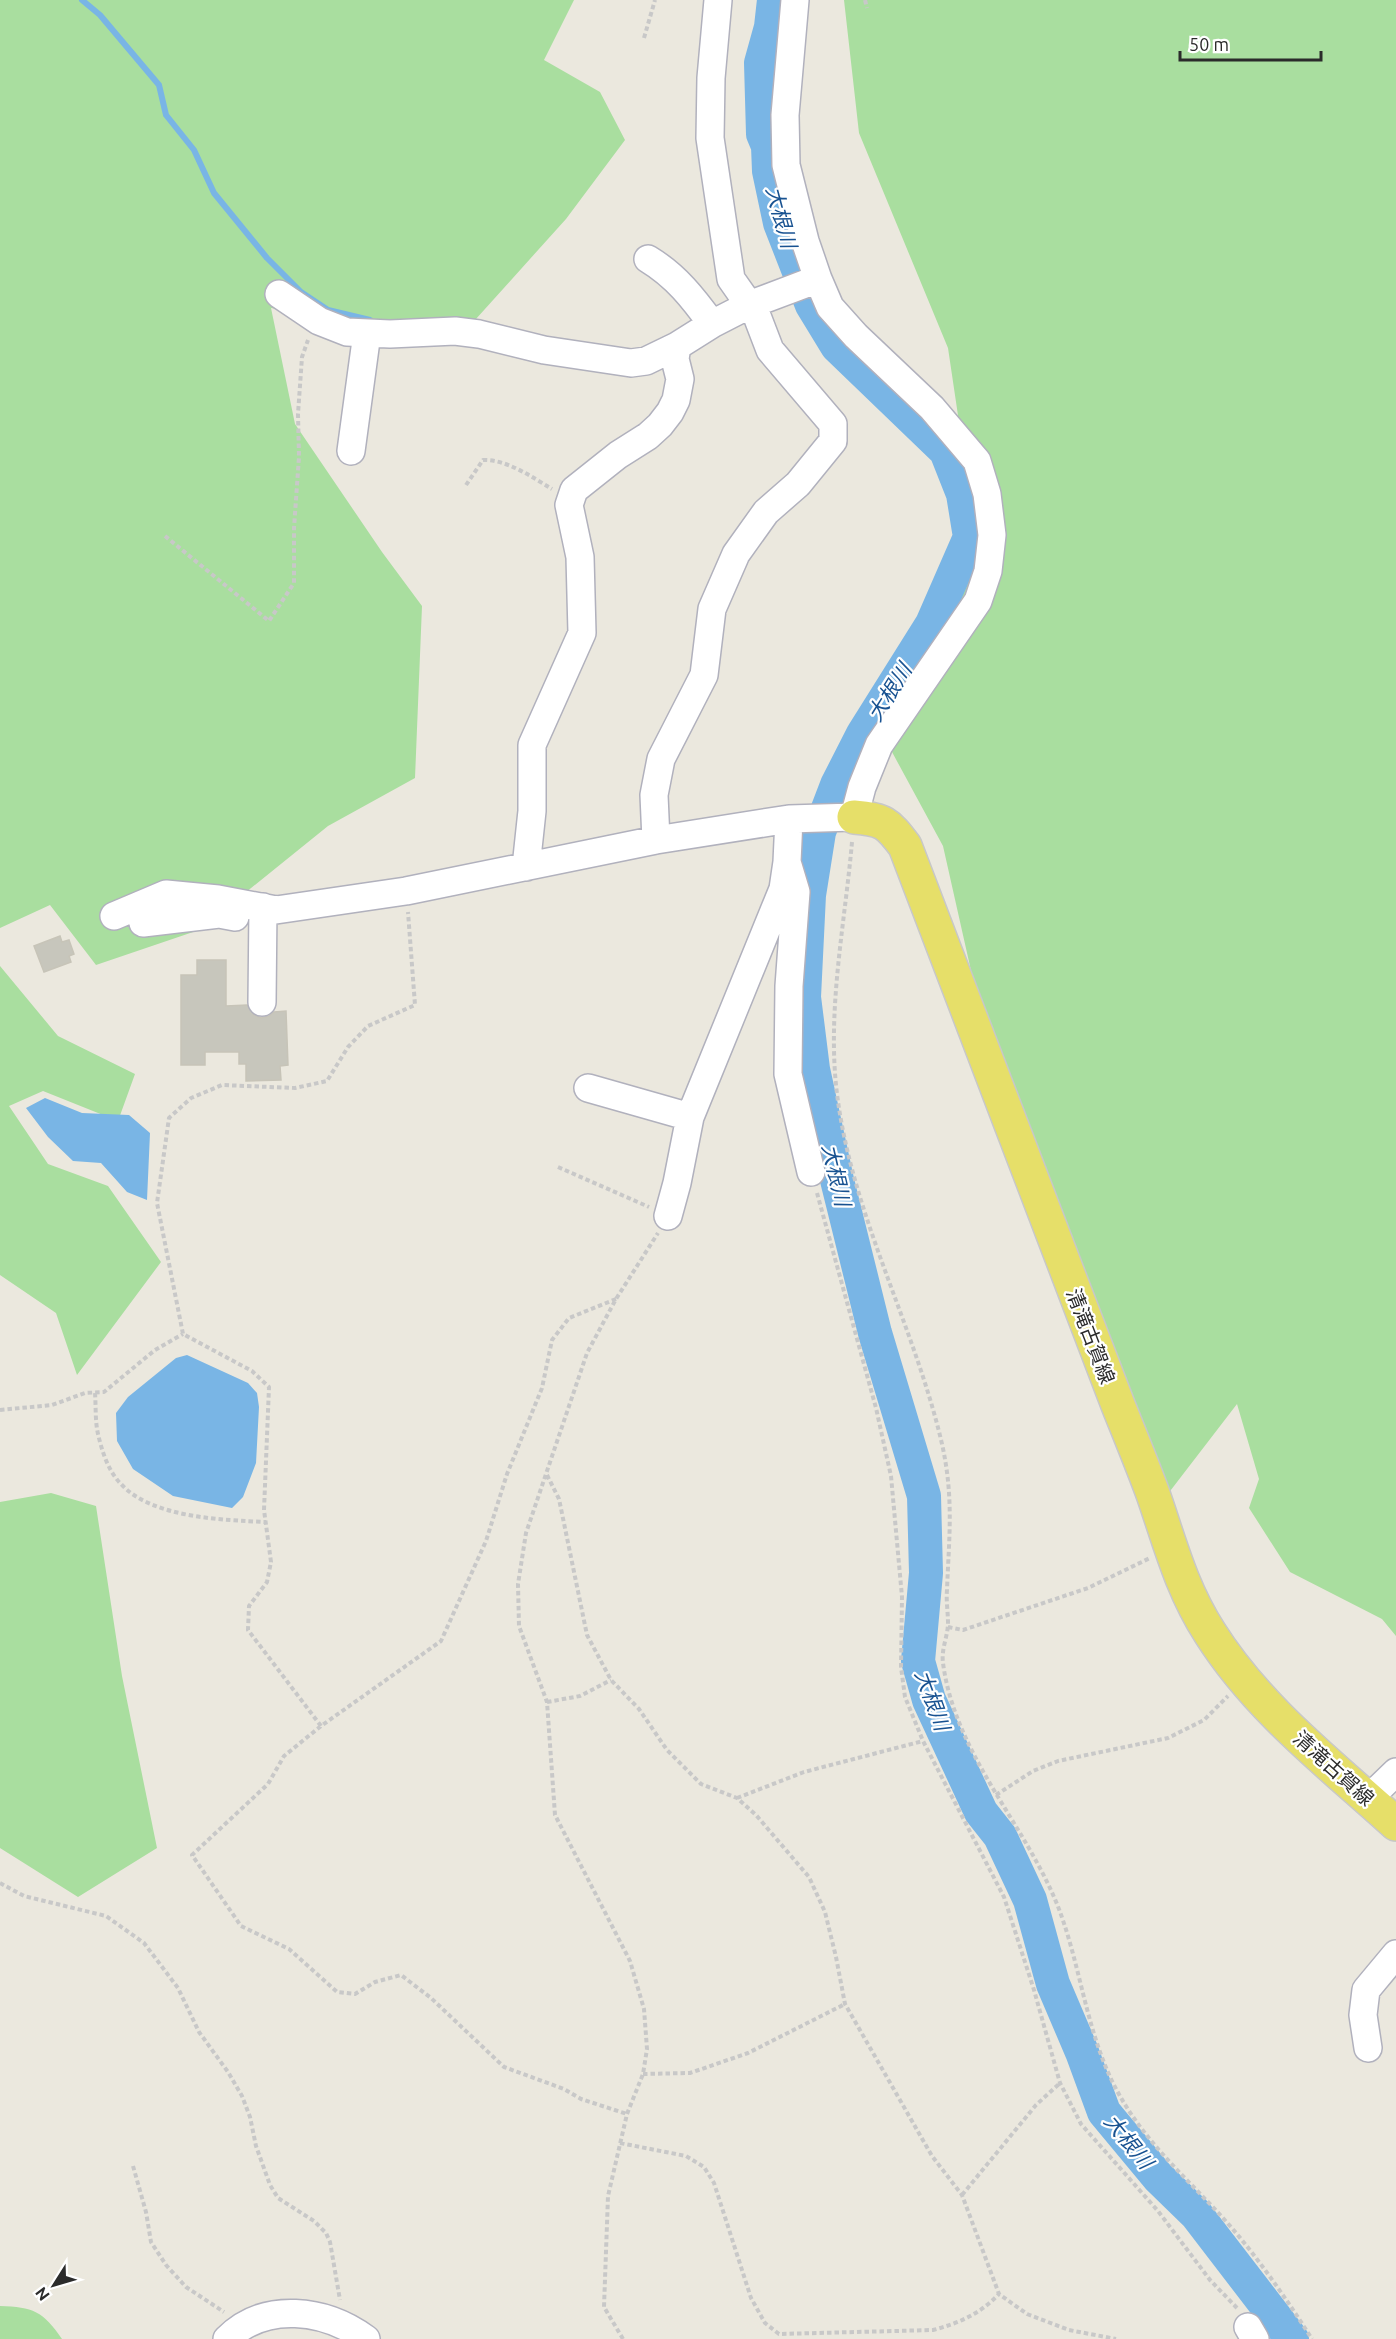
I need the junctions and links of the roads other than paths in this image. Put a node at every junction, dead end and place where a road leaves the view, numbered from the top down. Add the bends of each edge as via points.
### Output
1 (718, 0) edge
2 (795, 0) edge
3 (648, 259) dead end
4 (818, 279) junction
5 (279, 294) dead end
6 (749, 305) junction
7 (712, 324) junction
8 (367, 333) junction
9 (677, 346) junction
10 (351, 451) dead end
11 (854, 817) junction
12 (789, 819) junction
13 (656, 840) junction
14 (787, 862) junction
15 (526, 867) junction
16 (267, 913) junction
17 (114, 916) dead end
18 (144, 923) dead end
19 (262, 1002) dead end
20 (588, 1088) dead end
21 (690, 1117) junction
22 (811, 1173) road end
23 (668, 1216) road end
24 (1396, 1772) edge
25 (1368, 1799) junction
26 (1396, 1824) edge
27 (1396, 1954) edge
28 (1368, 2048) dead end
29 (227, 2326) edge
30 (366, 2339) edge

1 - 6 street via 710,138 731,279
2 - 4 street via 785,115 786,165
3 - 7 street via 683,286
4 - 6 street
4 - 11 street via 830,307 932,408 977,461 987,494 992,535 988,571 978,601 879,745
5 - 8 street via 319,321 347,332
6 - 7 street
6 - 13 street via 770,350 833,424 833,441 798,484 766,512 736,554 712,609 704,675 661,759 654,795
7 - 9 street
8 - 9 street via 471,333 544,350 631,363 646,361
8 - 10 street
9 - 15 street via 675,359 680,379 670,412 648,436 574,490 569,505 580,557 582,633 532,745 532,811
11 - 12 street
11 - 25 main road, 清滝古賀線 via 875,818 889,825 905,846 1153,1494 1180,1576 1196,1609 1243,1679 1276,1717
12 - 13 street
12 - 14 street
13 - 15 street
14 - 21 street via 783,889
14 - 22 street via 796,892 788,1074
15 - 16 street
16 - 17 street via 218,899 166,894
16 - 18 street
16 - 19 street
20 - 21 street
21 - 23 street
24 - 25 street
25 - 26 main road, 清滝古賀線
27 - 28 street via 1366,1990 1363,2015
29 - 30 street via 235,2331 274,2314 294,2312 335,2323

